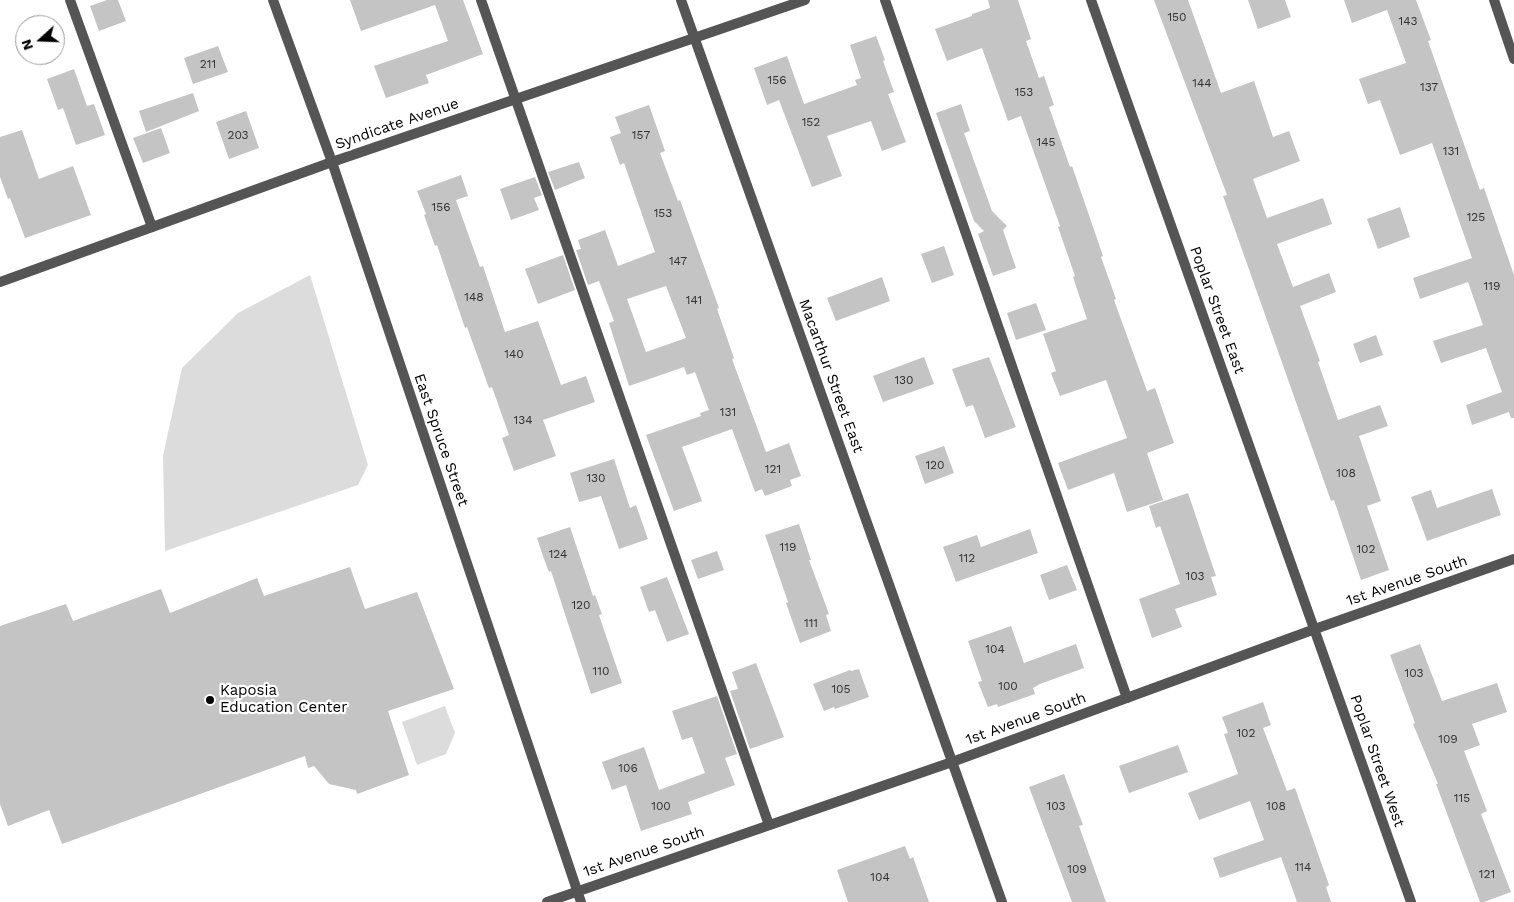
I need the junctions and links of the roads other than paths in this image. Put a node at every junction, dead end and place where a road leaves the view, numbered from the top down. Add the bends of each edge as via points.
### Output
1 (70, 0) edge
2 (273, 0) edge
3 (481, 0) edge
4 (681, 0) edge
5 (805, 0) edge
6 (885, 0) edge
7 (1091, 0) edge
8 (1494, 0) edge
9 (694, 38) junction
10 (1514, 60) edge
11 (515, 100) junction
12 (332, 162) junction
13 (152, 227) junction
14 (0, 282) edge
15 (1514, 559) edge
16 (1315, 629) junction
17 (1127, 698) junction
18 (952, 762) junction
19 (769, 825) junction
20 (577, 891) junction
21 (547, 902) edge
22 (581, 902) edge
23 (1002, 902) edge
24 (1411, 902) edge

1 - 13 street
2 - 12 street, East Spruce Street
3 - 11 street
4 - 9 street, Macarthur Street East
5 - 9 street, Syndicate Avenue
6 - 17 street
7 - 16 street, Poplar Street East
8 - 10 street
9 - 11 street, Syndicate Avenue
9 - 18 street, Macarthur Street East
11 - 12 street, Syndicate Avenue
11 - 19 street
12 - 13 street, Syndicate Avenue
12 - 20 street, East Spruce Street
13 - 14 street, Syndicate Avenue
15 - 16 street, 1st Avenue South
16 - 17 street, 1st Avenue South
16 - 24 street, Poplar Street West
17 - 18 street, 1st Avenue South
18 - 19 street, 1st Avenue South
18 - 23 street, Macarthur Street East
19 - 20 street, 1st Avenue South
20 - 21 street, 1st Avenue South
20 - 22 street, East Spruce Street

